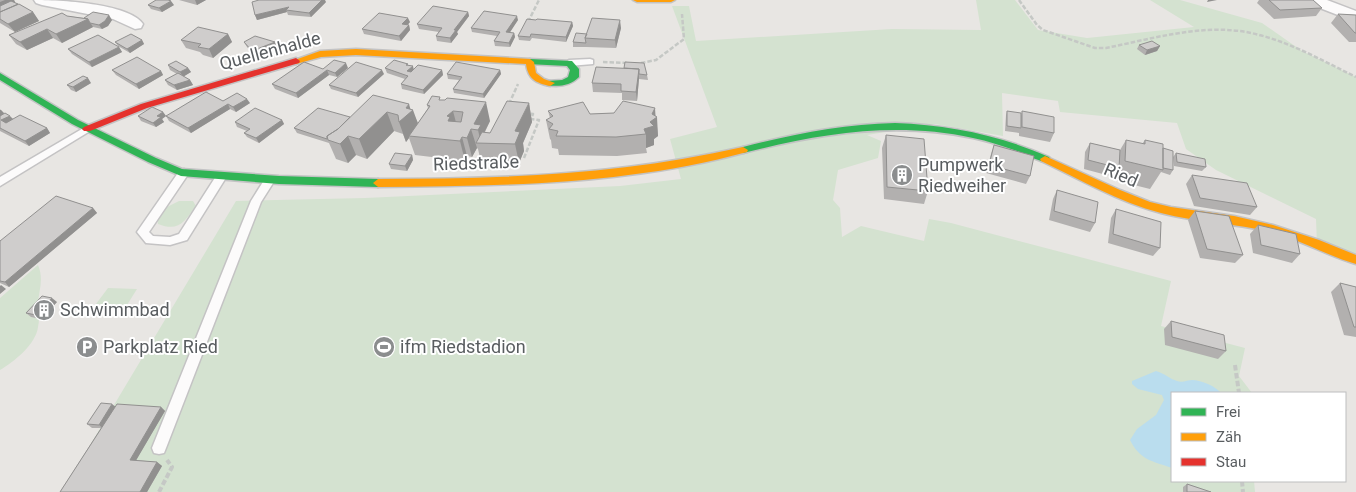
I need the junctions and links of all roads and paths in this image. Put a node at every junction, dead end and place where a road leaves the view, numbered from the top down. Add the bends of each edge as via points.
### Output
1 (42, 0) edge
2 (539, 0) edge
3 (638, 0) edge
4 (671, 0) edge
5 (1019, 0) edge
6 (1314, 0) edge
7 (1356, 17) edge
8 (682, 18) dead end
9 (135, 24) dead end
10 (526, 24) edge
11 (530, 62) junction
12 (590, 62) joint
13 (569, 63) junction
14 (628, 63) edge
15 (637, 63) edge
16 (0, 76) edge
17 (521, 77) dead end
18 (1356, 78) edge
19 (506, 110) edge
20 (524, 112) edge
21 (872, 127) joint
22 (87, 129) junction
23 (184, 173) junction
24 (222, 176) junction
25 (270, 180) junction
26 (516, 180) junction
27 (0, 182) edge
28 (1356, 260) edge
29 (1235, 365) dead end
30 (1239, 392) edge
31 (158, 448) joint
32 (159, 492) edge

1 - 9 street via 118,15
2 - 10 path
3 - 4 street
5 - 18 path via 1043,30 1095,48 1199,32 1245,32 1284,43
6 - 7 street
8 - 15 path via 684,39 656,60
11 - 13 street, Quellenhalde
11 - 13 street via 531,70 540,81 557,84 565,83 574,76 575,70
11 - 22 street, Quellenhalde via 356,52 320,54 144,106
12 - 13 lane
12 - 14 path
16 - 22 street, Riedstraße
17 - 19 path
20 - 26 path via 539,120
21 - 26 street, Riedstraße via 818,133 673,166
21 - 28 street, Ried via 919,129 1000,142 1150,206 1256,224 1307,239
22 - 23 street, Riedstraße
22 - 27 lane
23 - 24 street, Riedstraße
23 - 24 lane via 143,232 150,240 170,241 183,237
24 - 25 street, Riedstraße
25 - 26 street, Riedstraße via 392,184
25 - 31 lane via 256,202
29 - 30 path
31 - 32 path via 172,467

